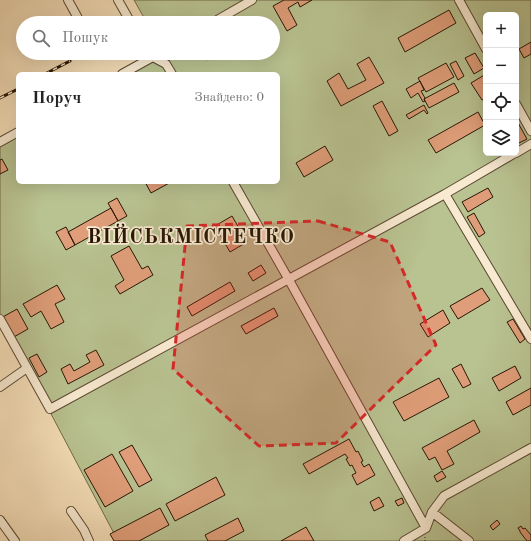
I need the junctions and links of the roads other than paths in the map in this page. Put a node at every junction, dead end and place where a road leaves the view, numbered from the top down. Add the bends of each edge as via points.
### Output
1 (68, 0) edge
2 (118, 0) edge
3 (252, 0) edge
4 (459, 0) edge
5 (77, 16) edge
6 (127, 16) edge
7 (224, 16) edge
8 (485, 48) edge
9 (144, 60) edge
10 (161, 60) edge
11 (125, 72) edge
12 (171, 72) edge
13 (519, 109) edge
14 (531, 131) edge
15 (16, 133) edge
16 (0, 142) edge
17 (531, 144) edge
18 (519, 151) edge
19 (511, 156) edge
20 (234, 184) edge
21 (445, 194) junction
22 (289, 280) junction
23 (0, 319) edge
24 (531, 339) edge
25 (26, 368) junction
26 (0, 387) edge
27 (531, 448) edge
28 (72, 511) dead end
29 (432, 512) junction
30 (0, 520) edge
31 (426, 528) junction
32 (15, 541) edge
33 (89, 541) edge
34 (404, 541) edge
35 (469, 541) edge

1 - 5 street
2 - 6 street
3 - 7 street
4 - 8 street
9 - 11 street
10 - 12 street
13 - 14 street
15 - 16 street
17 - 18 street
19 - 21 street
20 - 22 street
21 - 22 street
21 - 24 street
22 - 25 street via 50,409
22 - 31 street
23 - 25 street
25 - 26 street
27 - 29 street via 444,496
28 - 33 street
29 - 31 street
29 - 35 street
30 - 32 street
31 - 34 street

